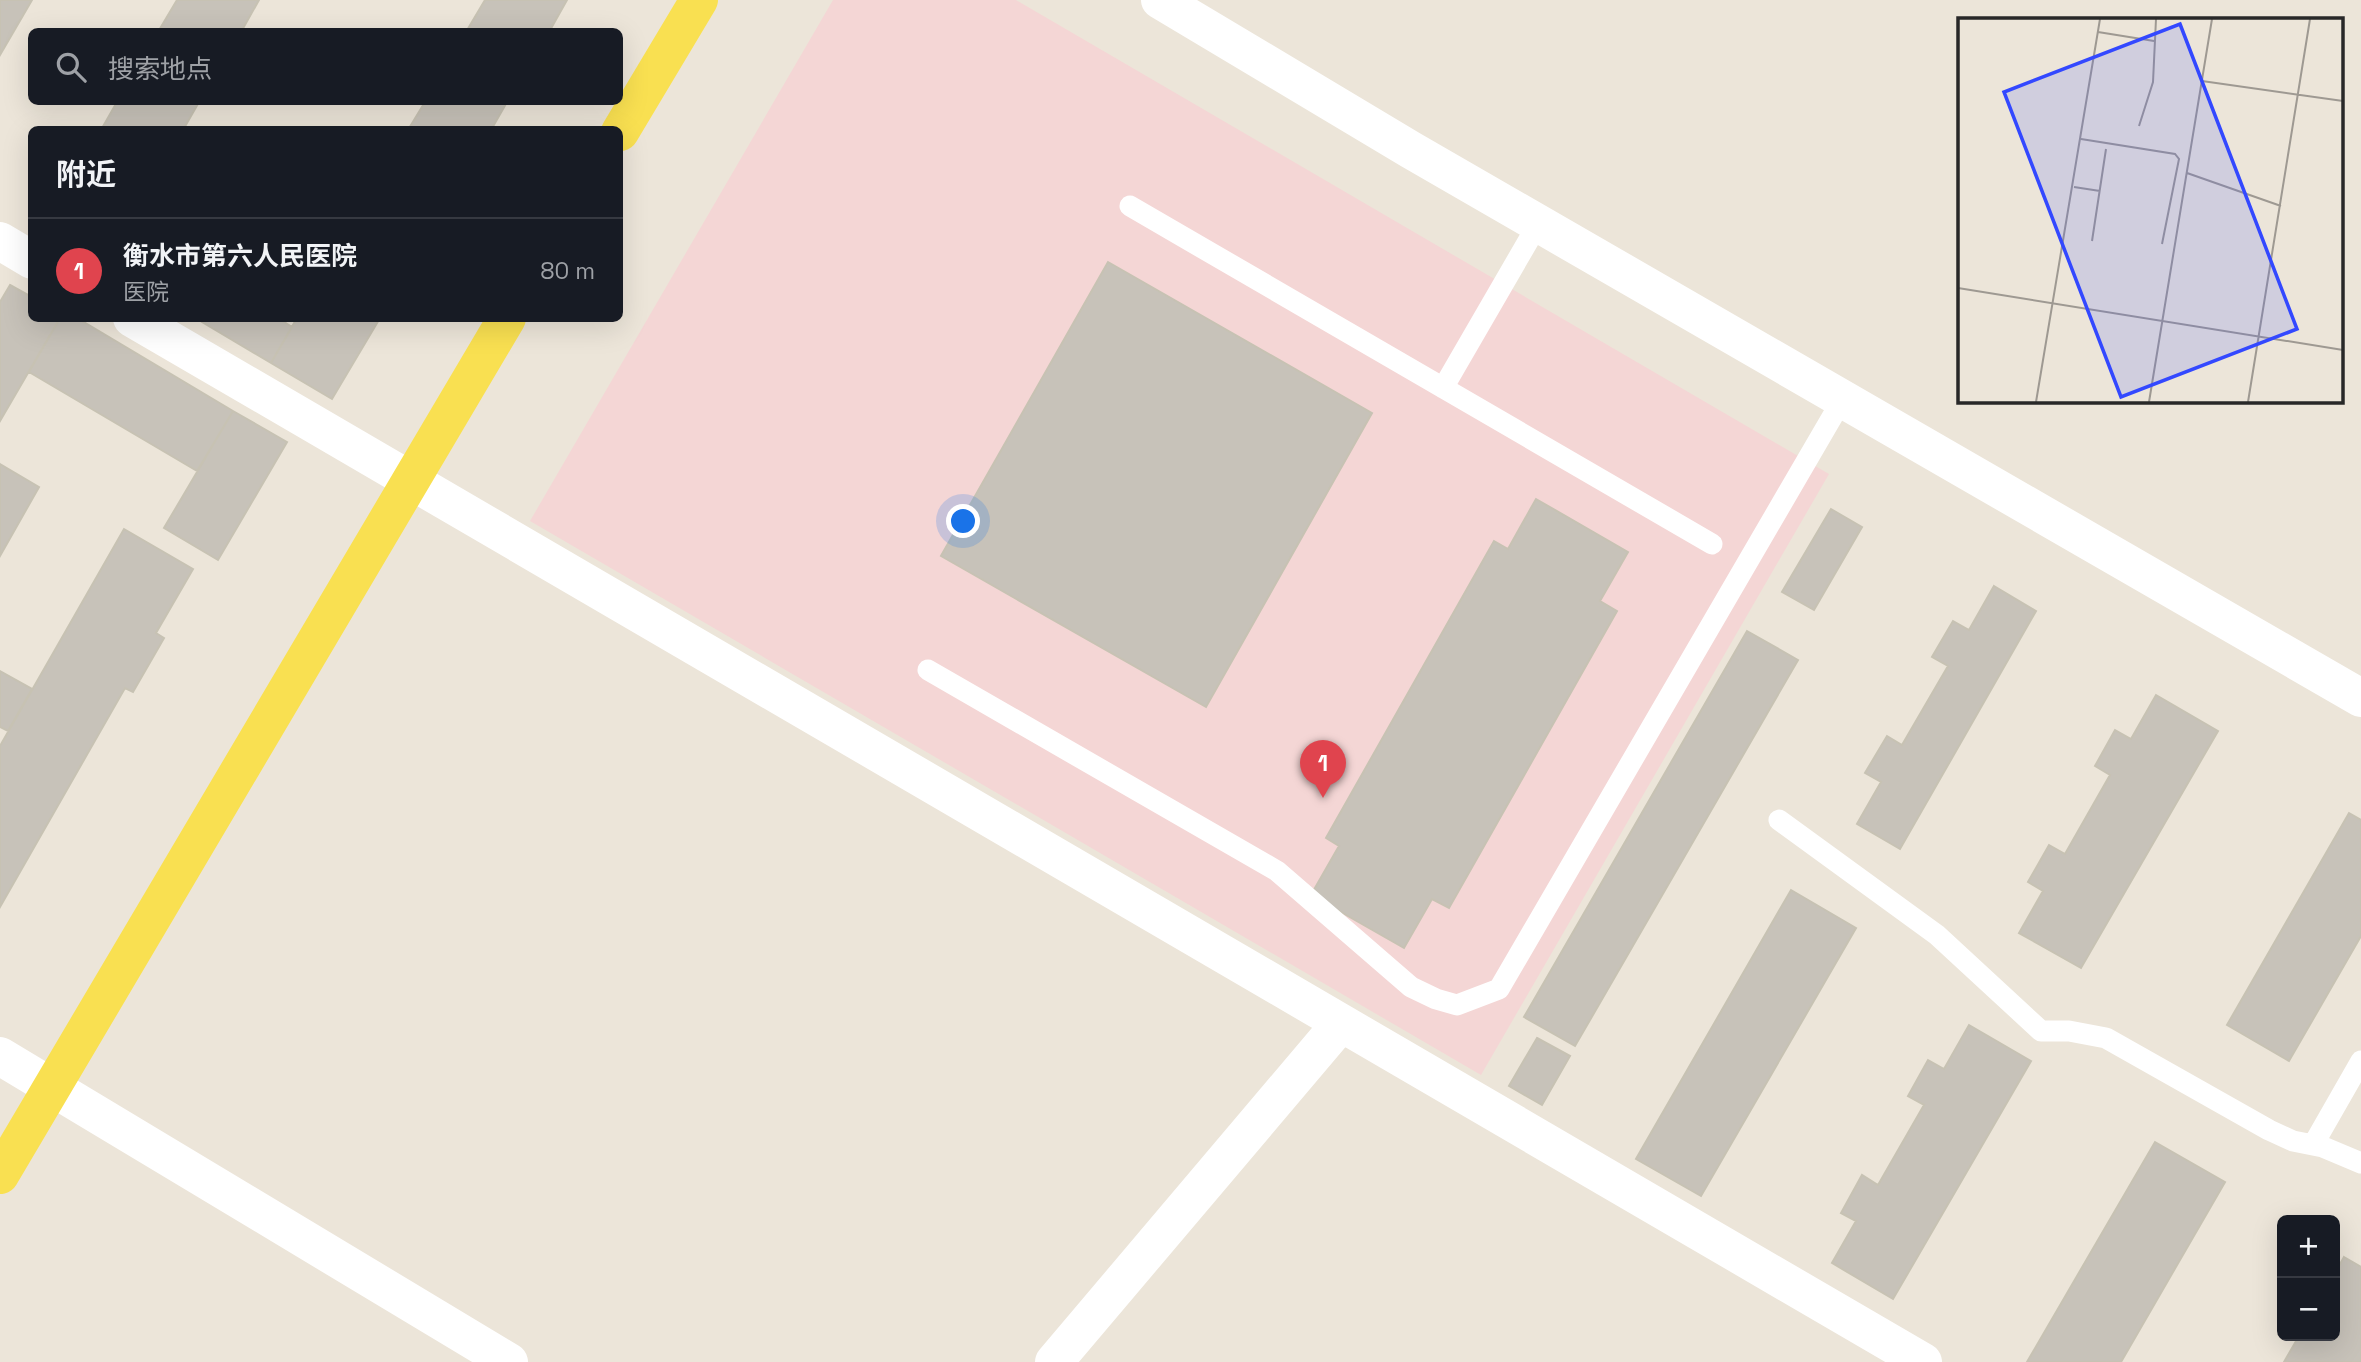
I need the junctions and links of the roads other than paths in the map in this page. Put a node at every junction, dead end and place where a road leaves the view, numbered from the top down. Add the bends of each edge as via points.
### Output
1 (699, 0) edge
2 (1160, 0) edge
3 (623, 127) edge
4 (1130, 206) dead end
5 (1538, 224) junction
6 (0, 241) edge
7 (28, 258) edge
8 (139, 322) edge
9 (505, 322) edge
10 (1443, 387) junction
11 (1842, 400) junction
12 (410, 482) junction
13 (1713, 544) dead end
14 (928, 670) dead end
15 (2361, 698) edge
16 (1779, 820) dead end
17 (1341, 1023) junction
18 (0, 1056) edge
19 (2361, 1061) edge
20 (52, 1087) junction
21 (2313, 1145) junction
22 (2361, 1163) edge
23 (0, 1175) edge
24 (509, 1362) edge
25 (1054, 1362) edge
26 (1921, 1362) edge

1 - 3 main road
2 - 5 street
4 - 10 lane
5 - 10 lane
5 - 11 street
6 - 7 street
8 - 12 street
9 - 12 main road
10 - 13 lane
11 - 14 lane via 1499,989 1457,1005 1411,987 1277,871
11 - 15 street
12 - 17 street
12 - 20 main road
16 - 21 lane via 1937,935 2041,1031 2106,1038 2269,1130
17 - 25 street
17 - 26 street
18 - 20 street
19 - 21 lane
20 - 23 main road
20 - 24 street
21 - 22 lane

